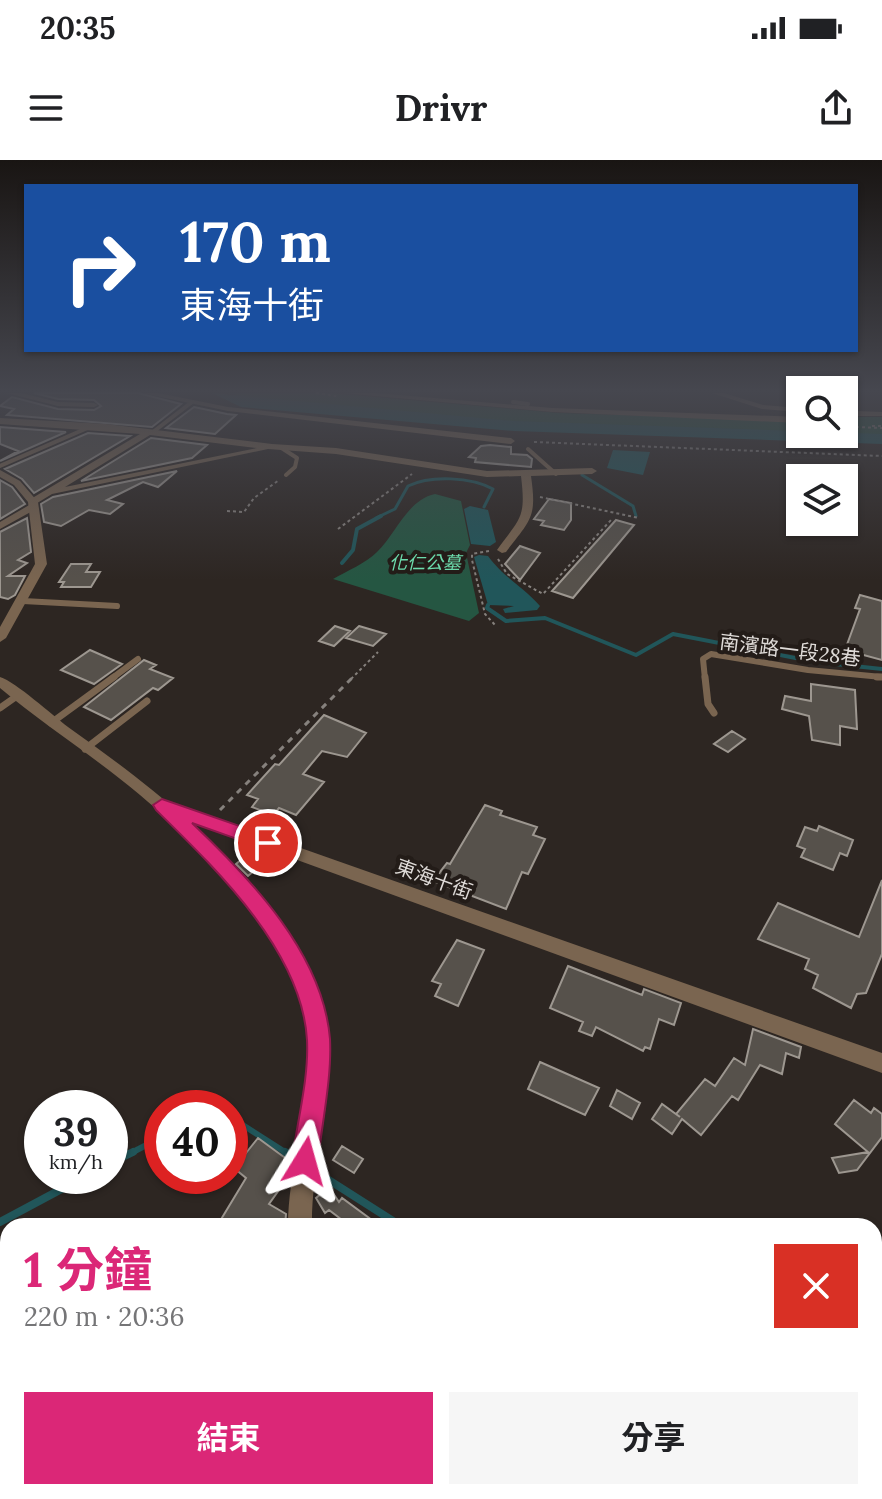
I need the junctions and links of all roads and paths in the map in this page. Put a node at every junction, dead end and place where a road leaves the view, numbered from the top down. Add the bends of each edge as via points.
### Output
1 (24, 455) edge
2 (114, 455) edge
3 (234, 455) edge
4 (292, 455) edge
5 (371, 455) edge
6 (535, 455) edge
7 (425, 464) junction
8 (0, 466) edge
9 (592, 471) dead end
10 (0, 473) edge
11 (556, 474) junction
12 (286, 475) joint
13 (526, 475) junction
14 (54, 492) junction
15 (528, 498) junction
16 (33, 504) junction
17 (227, 511) dead end
18 (639, 518) dead end
19 (611, 520) dead end
20 (0, 526) edge
21 (338, 529) dead end
22 (502, 550) junction
23 (23, 601) junction
24 (117, 606) dead end
25 (495, 625) dead end
26 (0, 638) edge
27 (378, 652) dead end
28 (138, 659) dead end
29 (882, 677) edge
30 (0, 681) edge
31 (17, 696) junction
32 (147, 701) dead end
33 (0, 708) edge
34 (714, 713) dead end
35 (50, 724) junction
36 (85, 749) junction
37 (162, 805) junction
38 (209, 822) junction
39 (882, 1063) edge
40 (300, 1218) edge

1 - 8 lane
2 - 14 street
3 - 14 street
4 - 12 lane via 297,458 295,467
5 - 7 street
6 - 11 lane
7 - 13 street
7 - 21 path
9 - 11 street
10 - 16 street via 17,483
11 - 13 street
12 - 17 path via 244,512
13 - 15 street
14 - 16 street
15 - 18 path via 590,505
15 - 22 street via 521,525
16 - 20 street
16 - 23 street via 41,564
19 - 22 path via 543,594 507,574 497,555
22 - 25 path via 472,554 485,614
23 - 24 lane
23 - 26 street
27 - 38 path
28 - 35 lane
29 - 34 lane, 南濱路一段28巷 via 711,654 703,659 708,704
30 - 31 street, 東海十街
31 - 33 lane
31 - 35 street, 東海十街
32 - 36 lane
35 - 36 street, 東海十街
36 - 37 street, 東海十街
37 - 38 street, 東海十街
37 - 40 street via 213,854 275,930 298,968 316,1016 319,1043
38 - 39 street, 東海十街

